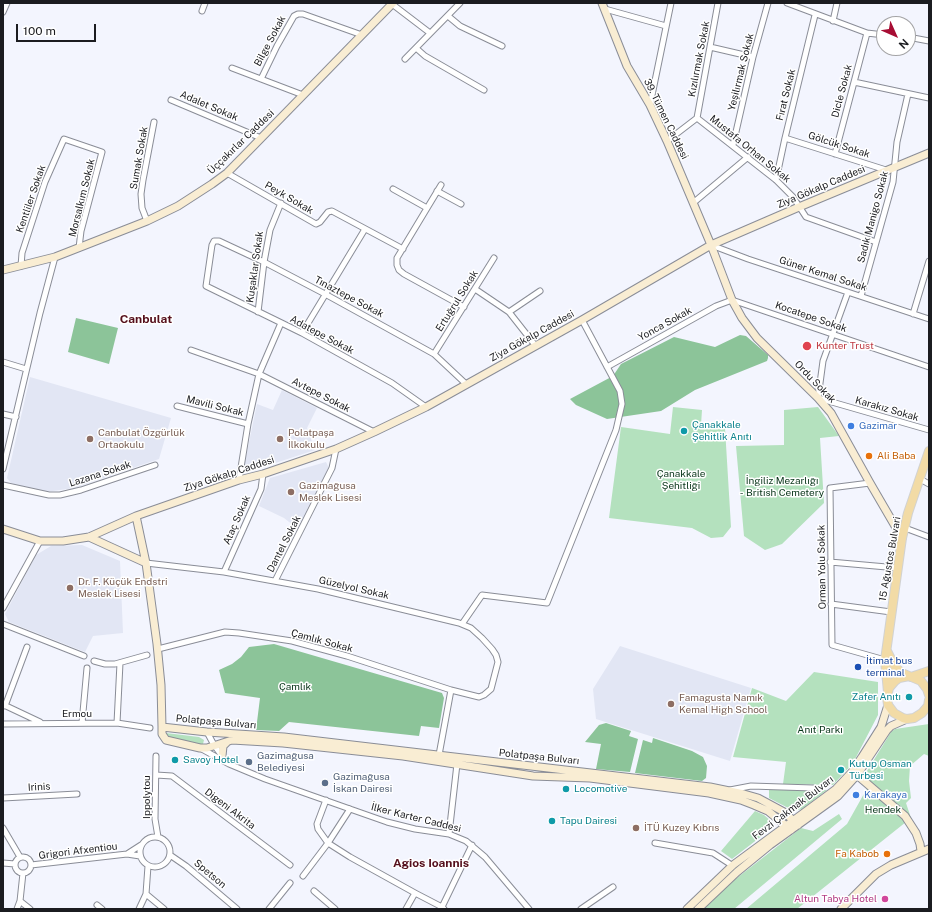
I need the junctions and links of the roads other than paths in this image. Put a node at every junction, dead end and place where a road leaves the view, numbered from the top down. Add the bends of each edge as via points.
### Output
1 (7, 3) edge
2 (205, 3) edge
3 (392, 3) edge
4 (460, 3) edge
5 (671, 3) edge
6 (718, 3) edge
7 (768, 3) edge
8 (787, 3) edge
9 (837, 3) edge
10 (604, 6) edge
11 (202, 11) dead end
12 (3, 12) edge
13 (815, 14) junction
14 (448, 16) junction
15 (833, 21) junction
16 (666, 26) junction
17 (430, 33) junction
18 (867, 33) junction
19 (876, 34) edge
20 (362, 35) junction
21 (916, 39) edge
22 (929, 41) edge
23 (502, 46) dead end
24 (710, 47) junction
25 (416, 48) junction
26 (753, 57) junction
27 (405, 59) dead end
28 (232, 68) dead end
29 (261, 79) junction
30 (854, 82) junction
31 (484, 90) dead end
32 (908, 94) junction
33 (303, 95) junction
34 (929, 98) edge
35 (171, 100) dead end
36 (650, 105) junction
37 (697, 118) junction
38 (154, 122) dead end
39 (261, 138) junction
40 (785, 138) junction
41 (64, 139) joint
42 (667, 141) junction
43 (733, 145) junction
44 (929, 153) edge
45 (835, 154) junction
46 (748, 157) junction
47 (896, 166) junction
48 (887, 171) junction
49 (227, 173) junction
50 (776, 180) junction
51 (441, 185) dead end
52 (393, 189) dead end
53 (437, 191) junction
54 (693, 203) junction
55 (280, 204) junction
56 (461, 204) dead end
57 (799, 207) junction
58 (427, 208) junction
59 (147, 221) junction
60 (366, 229) junction
61 (876, 242) junction
62 (711, 245) junction
63 (79, 248) junction
64 (403, 249) junction
65 (55, 257) junction
66 (494, 258) dead end
67 (929, 261) edge
68 (264, 262) junction
69 (21, 266) junction
70 (3, 270) edge
71 (206, 286) joint
72 (475, 289) junction
73 (540, 291) dead end
74 (848, 292) junction
75 (325, 294) junction
76 (861, 296) junction
77 (732, 300) junction
78 (464, 307) junction
79 (258, 312) junction
80 (509, 312) junction
81 (913, 314) junction
82 (929, 319) edge
83 (582, 320) junction
84 (281, 323) junction
85 (302, 333) junction
86 (832, 334) junction
87 (535, 346) junction
88 (191, 350) dead end
89 (434, 354) junction
90 (3, 362) edge
91 (607, 367) junction
92 (929, 367) edge
93 (26, 369) junction
94 (259, 374) junction
95 (466, 384) junction
96 (818, 398) junction
97 (177, 406) dead end
98 (426, 407) junction
99 (3, 414) edge
100 (16, 417) junction
101 (248, 424) junction
102 (929, 430) edge
103 (374, 432) junction
104 (336, 449) junction
105 (929, 451) edge
106 (155, 465) dead end
107 (3, 468) edge
108 (263, 474) junction
109 (920, 479) junction
110 (239, 480) junction
111 (870, 483) junction
112 (929, 484) edge
113 (3, 485) edge
114 (136, 516) junction
115 (905, 528) junction
116 (3, 529) edge
117 (89, 537) junction
118 (929, 537) edge
119 (902, 538) junction
120 (40, 541) junction
121 (830, 562) junction
122 (146, 563) junction
123 (898, 568) junction
124 (224, 572) junction
125 (275, 581) junction
126 (831, 604) junction
127 (3, 608) edge
128 (892, 612) junction
129 (3, 624) edge
130 (462, 624) junction
131 (27, 647) dead end
132 (158, 649) junction
133 (887, 650) junction
134 (147, 654) dead end
135 (84, 656) dead end
136 (885, 660) junction
137 (94, 661) dead end
138 (120, 663) junction
139 (87, 668) dead end
140 (929, 672) edge
141 (910, 677) junction
142 (928, 689) edge
143 (452, 690) junction
144 (888, 692) junction
145 (479, 697) joint
146 (929, 700) edge
147 (4, 705) edge
148 (888, 705) junction
149 (911, 718) junction
150 (929, 718) edge
151 (43, 723) junction
152 (82, 723) junction
153 (117, 723) junction
154 (3, 724) edge
155 (162, 727) junction
156 (150, 728) dead end
157 (207, 732) junction
158 (227, 742) junction
159 (214, 745) junction
160 (200, 748) junction
161 (440, 755) junction
162 (156, 756) dead end
163 (222, 756) junction
164 (229, 764) junction
165 (457, 764) junction
166 (857, 775) junction
167 (156, 776) junction
168 (590, 776) junction
169 (813, 788) dead end
170 (729, 791) junction
171 (76, 794) dead end
172 (3, 798) edge
173 (326, 800) junction
174 (350, 809) junction
175 (795, 823) junction
176 (3, 828) edge
177 (788, 828) junction
178 (916, 833) junction
179 (449, 834) junction
180 (158, 837) junction
181 (328, 843) junction
182 (655, 843) dead end
183 (141, 845) junction
184 (472, 845) junction
185 (929, 848) edge
186 (921, 851) junction
187 (127, 854) junction
188 (170, 855) junction
189 (140, 856) junction
190 (20, 857) junction
191 (3, 863) edge
192 (15, 864) junction
193 (31, 865) junction
194 (290, 865) dead end
195 (148, 866) junction
196 (733, 866) junction
197 (23, 873) junction
198 (303, 876) dead end
199 (290, 882) dead end
200 (613, 887) dead end
201 (314, 891) dead end
202 (415, 893) junction
203 (146, 894) junction
204 (20, 901) junction
205 (97, 905) dead end
206 (233, 908) edge
207 (443, 908) edge
208 (17, 909) edge
209 (30, 909) edge
210 (102, 909) edge
211 (139, 909) edge
212 (164, 909) edge
213 (269, 909) edge
214 (335, 909) edge
215 (406, 909) edge
216 (529, 909) edge
217 (581, 909) edge
218 (687, 909) edge
219 (698, 909) edge
220 (841, 909) edge

1 - 12 street
2 - 11 street
3 - 17 street
3 - 20 main road, Üççakırlar Caddesi
4 - 14 street
5 - 16 street
6 - 24 street, Kızılırmak Sokak
7 - 26 street, Yeşilırmak Sokak
8 - 13 street
9 - 15 street
10 - 16 street
10 - 36 main road, 39. Tümen Caddesi via 620,51
13 - 15 street
13 - 40 street, Fırat Sokak
14 - 17 street
14 - 23 street via 460,26
15 - 18 street
16 - 36 street
17 - 25 street
18 - 19 street
18 - 30 street, Dicle Sokak
20 - 29 street, Bilge Sokak via 298,14 294,16 280,40
20 - 33 main road, Üççakırlar Caddesi
21 - 22 street
24 - 26 street
24 - 37 street, Kızılırmak Sokak
25 - 27 street
25 - 31 street via 425,56
26 - 43 street, Yeşilırmak Sokak
28 - 29 street
29 - 33 street
30 - 32 street
30 - 45 street, Dicle Sokak
32 - 34 street
32 - 47 street, Sadık Manigo Sokak
33 - 39 main road, Üççakırlar Caddesi
35 - 39 street, Adalet Sokak
36 - 42 main road, 39. Tümen Caddesi
37 - 42 street, Mustafa Orhan Sokak
37 - 43 street, Mustafa Orhan Sokak
38 - 59 street, Sumak Sokak via 141,194 142,208
39 - 49 main road, Üççakırlar Caddesi
40 - 45 street, Gölcük Sokak
40 - 50 street, Fırat Sokak
41 - 63 street, Morsalkım Sokak via 102,152 81,231
41 - 69 street, Kentliler Sokak via 45,182 22,253
42 - 54 main road, 39. Tümen Caddesi
43 - 46 street, Mustafa Orhan Sokak
44 - 47 main road, Ziya Gökalp Caddesi
45 - 48 street, Gölcük Sokak
46 - 50 street, Mustafa Orhan Sokak
46 - 54 street
47 - 48 main road, Ziya Gökalp Caddesi
47 - 61 street, Sadık Manigo Sokak via 894,182
48 - 57 main road, Ziya Gökalp Caddesi
49 - 55 street, Peyk Sokak
49 - 59 main road, Üççakırlar Caddesi via 195,196
50 - 57 street, Mustafa Orhan Sokak
51 - 53 street
52 - 58 street
53 - 56 street
53 - 58 street
54 - 62 main road, 39. Tümen Caddesi
55 - 60 street, Peyk Sokak via 316,224 332,211
55 - 68 street, Kuşaklar Sokak via 270,230
57 - 61 street, Mustafa Orhan Sokak via 806,217
57 - 62 main road, Ziya Gökalp Caddesi
58 - 64 street
59 - 63 main road, Üççakırlar Caddesi
60 - 64 street, Peyk Sokak
60 - 75 street
61 - 76 street, Sadık Manigo Sokak
62 - 74 street, Güner Kemal Sokak
62 - 77 main road, Ordu Sokak
62 - 83 main road, Ziya Gökalp Caddesi
63 - 65 main road, Üççakırlar Caddesi
64 - 78 street via 398,258 399,270
65 - 69 main road, Üççakırlar Caddesi
65 - 93 street
66 - 72 street, Ertuğrul Sokak
67 - 81 street
68 - 71 street, Tınaztepe Sokak via 214,241
68 - 75 street, Tınaztepe Sokak
68 - 79 street, Kuşaklar Sokak
69 - 70 main road, Üççakırlar Caddesi
71 - 79 street, Adatepe Sokak
72 - 78 street, Ertuğrul Sokak
72 - 80 street
73 - 80 street
74 - 76 street, Güner Kemal Sokak
74 - 86 street
75 - 85 street
75 - 89 street, Tınaztepe Sokak
76 - 81 street, Güner Kemal Sokak
77 - 86 street, Kocatepe Sokak
77 - 91 street, Yonca Sokak via 716,306
77 - 96 main road, Ordu Sokak via 757,338
78 - 89 street, Ertuğrul Sokak
79 - 84 street, Adatepe Sokak
80 - 87 street
81 - 82 street, Güner Kemal Sokak
83 - 87 main road, Ziya Gökalp Caddesi
83 - 91 street
84 - 85 street, Adatepe Sokak
84 - 94 street
85 - 98 street, Adatepe Sokak via 392,383
86 - 92 street, Kocatepe Sokak
86 - 96 street via 823,361
87 - 95 main road, Ziya Gökalp Caddesi
88 - 94 street, Avtepe Sokak
89 - 95 street, Tınaztepe Sokak
90 - 93 street
91 - 130 street via 620,391 622,404 616,430 547,603 482,595
93 - 100 street
94 - 101 street
94 - 103 street, Avtepe Sokak
95 - 98 main road, Ziya Gökalp Caddesi
96 - 102 street, Karakız Sokak
96 - 111 main road, Ordu Sokak via 836,421
97 - 101 street, Mavili Sokak
98 - 103 main road, Ziya Gökalp Caddesi
99 - 100 street
100 - 107 street
101 - 110 street
103 - 104 main road, Ziya Gökalp Caddesi
104 - 108 main road, Ziya Gökalp Caddesi
104 - 125 street, Dantel Sokak via 332,468
105 - 109 main road, 15 Ağustos Bulvari
106 - 113 street, Lazana Sokak via 60,495 48,496
108 - 110 main road, Ziya Gökalp Caddesi
108 - 124 street, Ataç Sokak via 261,489
109 - 112 street
109 - 115 main road, 15 Ağustos Bulvari
110 - 114 main road, Ziya Gökalp Caddesi
111 - 119 main road, Ordu Sokak
111 - 121 street, Orman Yolu Sokak via 830,488
114 - 117 main road, Ziya Gökalp Caddesi
114 - 122 main road
115 - 118 street
115 - 119 main road, 15 Ağustos Bulvari
116 - 120 main road, Ziya Gökalp Caddesi
117 - 120 main road, Ziya Gökalp Caddesi
117 - 122 main road
119 - 123 main road, 15 Ağustos Bulvari
120 - 127 street
121 - 123 street
121 - 126 street, Orman Yolu Sokak
122 - 124 street, Güzelyol Sokak
122 - 132 main road
123 - 128 main road, 15 Ağustos Bulvari
124 - 125 street, Güzelyol Sokak
125 - 130 street, Güzelyol Sokak via 376,602
126 - 128 street
126 - 136 street, Orman Yolu Sokak via 832,645
128 - 133 main road, 15 Ağustos Bulvari
129 - 135 street
130 - 145 street, Güzelyol Sokak via 482,638 492,649 498,662 491,689
131 - 147 street
132 - 143 street, Çamlık Sokak via 225,632 239,632 299,643 347,656
132 - 155 main road
133 - 136 main road, 15 Ağustos Bulvari
133 - 141 main road via 895,667
134 - 138 street
136 - 144 main road, 15 Ağustos Bulvari
137 - 138 street via 105,664
138 - 153 street
139 - 152 street
140 - 141 main road
141 - 142 main road via 921,681
141 - 144 main road via 895,681
143 - 145 street, Çamlık Sokak
143 - 161 street
144 - 148 main road, 15 Ağustos Bulvari
146 - 149 main road via 925,710
147 - 151 street
148 - 149 main road via 902,718
148 - 175 main road, Fevzi Çakmak Bulvarı via 881,727 852,772 836,789
149 - 150 main road
149 - 166 main road, Fevzi Çakmak Bulvarı via 887,730
151 - 152 street, Ermou
151 - 154 street, Ermou
152 - 153 street, Ermou
153 - 156 street, Ermou
155 - 157 main road, Polatpaşa Bulvarı
155 - 160 main road, Polatpaşa Bulvarı via 162,734 166,740
157 - 159 street, İlker Karter Caddesi
157 - 161 main road, Polatpaşa Bulvarı via 284,737
158 - 159 main road, Polatpaşa Bulvarı
158 - 163 main road via 223,746
158 - 165 main road, Polatpaşa Bulvarı via 232,740 283,743
159 - 160 main road, Polatpaşa Bulvarı
159 - 163 street, İlker Karter Caddesi
160 - 164 street, İlker Karter Caddesi
161 - 168 main road, Polatpaşa Bulvarı
162 - 167 street, Ippolytou
163 - 164 street, İlker Karter Caddesi
164 - 173 street, İlker Karter Caddesi via 265,780
165 - 168 main road, Polatpaşa Bulvarı via 533,776
165 - 179 street
166 - 175 main road, Fevzi Çakmak Bulvarı via 838,796
166 - 178 main road via 905,816
167 - 180 street, Ippolytou via 155,818
167 - 194 street, Digeni Akrita via 172,776
168 - 170 main road, Polatpaşa Bulvarı via 673,782
168 - 177 main road, Polatpaşa Bulvarı via 741,800 768,811
169 - 170 street via 751,786
170 - 175 main road, Polatpaşa Bulvarı via 765,802 784,812
171 - 172 street, Irinis
173 - 174 street, İlker Karter Caddesi
173 - 181 street via 317,824
174 - 179 street, İlker Karter Caddesi via 387,822
174 - 181 street
175 - 177 main road, Fevzi Çakmak Bulvarı
176 - 190 street
177 - 196 main road, Fevzi Çakmak Bulvarı
177 - 219 main road, Fevzi Çakmak Bulvarı
178 - 185 main road
178 - 186 main road
179 - 184 street, İlker Karter Caddesi
180 - 183 street via 148,838
180 - 188 street via 168,844
181 - 198 street
181 - 202 street
182 - 196 street via 714,853
183 - 187 street
183 - 189 street
184 - 207 street
184 - 216 street, İlker Karter Caddesi
185 - 186 main road
186 - 220 main road via 876,874
187 - 189 street
187 - 193 street, Grigori Afxentiou
188 - 195 street via 158,867
188 - 206 street, Spetson
189 - 195 street
190 - 192 street
190 - 193 street via 28,858
191 - 192 street
192 - 197 street via 17,870
193 - 197 street via 28,872
195 - 203 street
196 - 218 main road, Fevzi Çakmak Bulvarı
197 - 204 street
199 - 213 street
200 - 217 street
201 - 214 street
202 - 207 street
202 - 215 street
203 - 211 street
203 - 212 street
204 - 208 street
204 - 209 street
205 - 210 street

